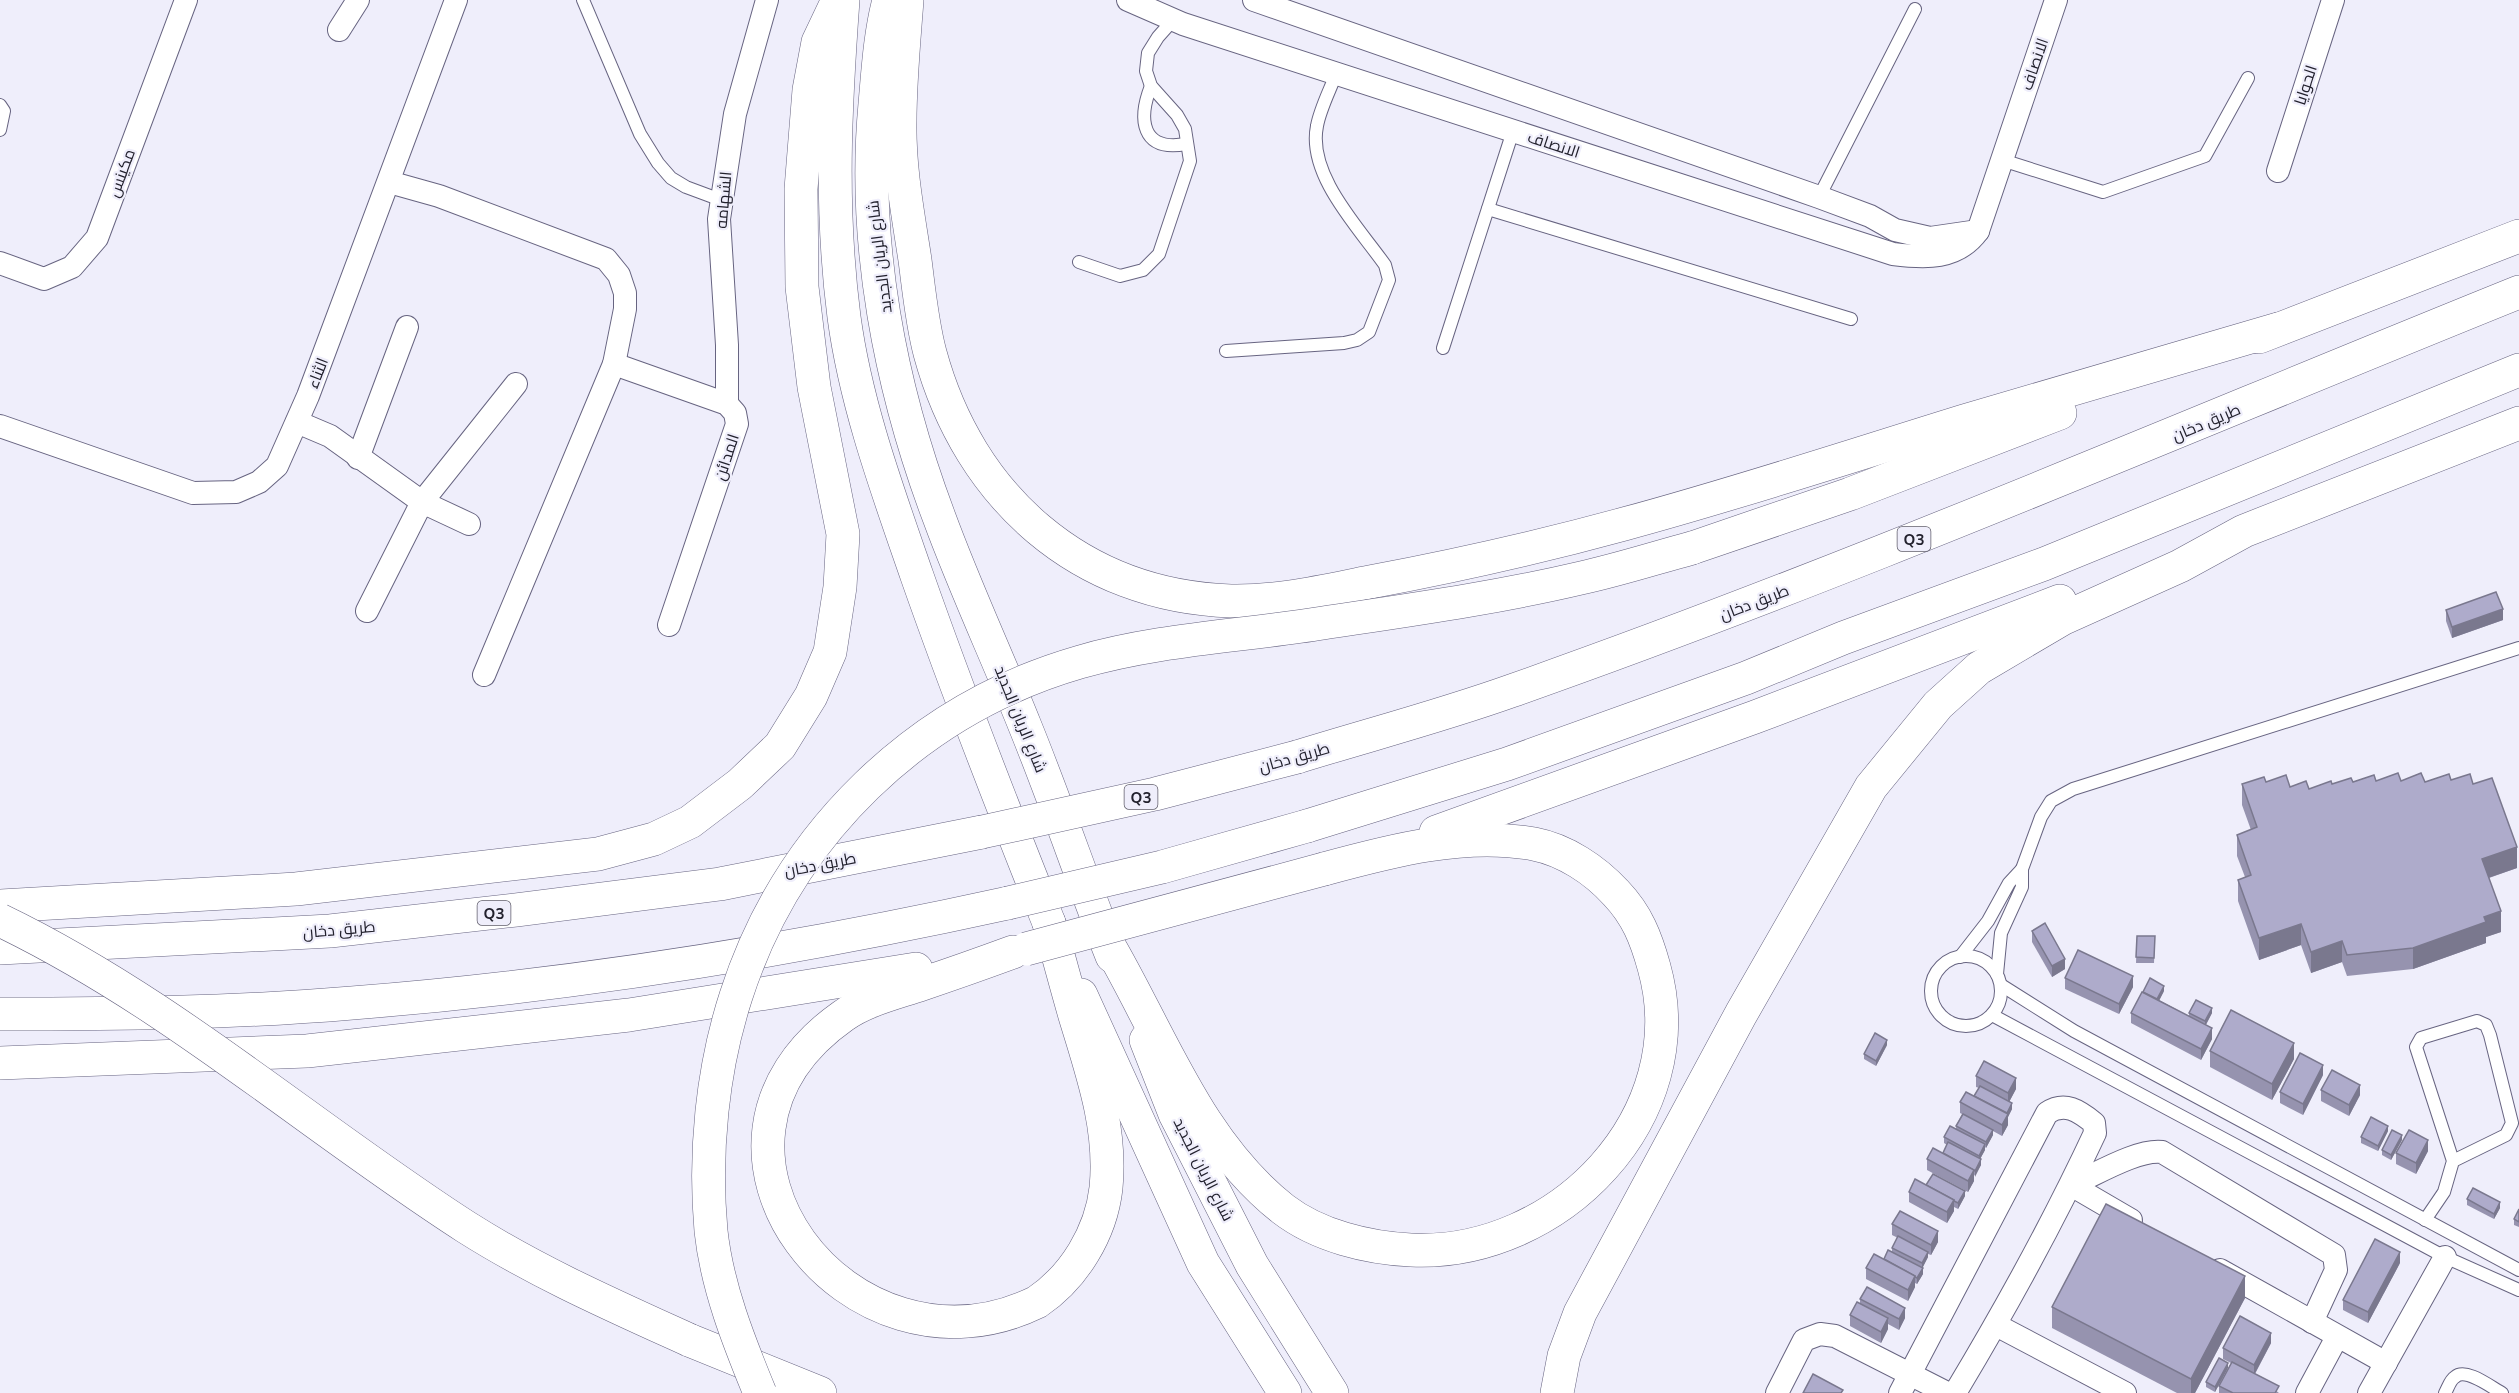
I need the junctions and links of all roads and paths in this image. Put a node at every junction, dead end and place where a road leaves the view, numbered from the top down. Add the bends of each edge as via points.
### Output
1 (186, 0) edge
2 (358, 0) edge
3 (456, 0) edge
4 (583, 0) edge
5 (767, 0) edge
6 (838, 0) edge
7 (843, 0) edge
8 (889, 0) edge
9 (907, 0) edge
10 (1128, 0) edge
11 (1254, 0) edge
12 (2056, 0) edge
13 (2332, 0) edge
14 (1915, 9) dead end
15 (1174, 19) junction
16 (339, 30) dead end
17 (1336, 74) junction
18 (2248, 78) dead end
19 (1151, 86) junction
20 (0, 105) edge
21 (0, 130) edge
22 (1513, 131) junction
23 (1186, 144) junction
24 (2002, 160) junction
25 (2278, 171) dead end
26 (389, 182) junction
27 (1819, 197) junction
28 (721, 200) junction
29 (1488, 209) junction
30 (1978, 231) junction
31 (2519, 236) edge
32 (1079, 262) dead end
33 (0, 263) edge
34 (2519, 292) edge
35 (1851, 319) dead end
36 (407, 327) dead end
37 (2278, 329) junction
38 (1443, 348) dead end
39 (1226, 351) dead end
40 (614, 364) junction
41 (2519, 370) edge
42 (516, 384) dead end
43 (727, 404) junction
44 (297, 422) junction
45 (2519, 423) edge
46 (0, 426) edge
47 (358, 458) junction
48 (422, 502) junction
49 (470, 524) dead end
50 (2244, 531) junction
51 (367, 611) dead end
52 (669, 625) dead end
53 (2519, 648) edge
54 (484, 675) dead end
55 (1364, 858) junction
56 (2022, 869) junction
57 (0, 906) edge
58 (0, 920) edge
59 (1049, 922) junction
60 (1107, 942) junction
61 (0, 948) edge
62 (1020, 950) junction
63 (1960, 957) junction
64 (1999, 980) junction
65 (0, 1014) edge
66 (1992, 1015) junction
67 (0, 1063) edge
68 (2453, 1161) junction
69 (2071, 1185) junction
70 (2425, 1220) junction
71 (2151, 1231) edge
72 (2445, 1257) junction
73 (2201, 1260) edge
74 (2519, 1270) edge
75 (2519, 1290) edge
76 (2312, 1322) junction
77 (1996, 1325) junction
78 (2337, 1337) junction
79 (2386, 1363) junction
80 (1906, 1383) edge
81 (759, 1393) edge
82 (820, 1393) edge
83 (1285, 1393) edge
84 (1332, 1393) edge
85 (1557, 1393) edge
86 (1777, 1393) edge
87 (1947, 1393) edge
88 (1955, 1393) edge
89 (2125, 1393) edge
90 (2307, 1393) edge
91 (2369, 1393) edge
92 (2445, 1393) edge
93 (2502, 1393) edge

1 - 33 street, مكينس via 97,238 72,267 44,279
2 - 16 street
3 - 26 street, الثناء
4 - 28 lane via 640,134 658,163 672,178
5 - 28 street, الشهامه via 735,114
6 - 57 main road via 818,42 809,90 801,189 802,287 814,387 843,534 840,587 830,652 811,696 780,746 740,784 690,822 654,839 598,854 296,890
7 - 59 main road via 834,197 845,320 860,393 885,486 942,649
8 - 60 main road, شارع الريان الجديد via 872,133 872,192 874,242 893,365 939,517 1026,728
9 - 37 main road via 900,123 904,190 930,351 957,423 982,468 1024,518 1053,543 1134,584 1178,596 1233,601 1291,597 1565,540
10 - 15 street, الانصاف
11 - 27 street
12 - 24 street, الانصاف
13 - 25 street, الحوايا
14 - 27 lane
15 - 17 street, الانصاف
15 - 19 lane via 1148,53 1146,71
17 - 22 street, الانصاف
17 - 39 lane via 1316,127 1316,152 1323,177 1385,265 1389,280 1369,332 1344,343
18 - 24 lane via 2205,156 2103,192
19 - 23 lane via 1177,115 1185,129
19 - 23 lane via 1143,114 1147,133 1167,145
20 - 21 lane via 4,111
22 - 29 lane
22 - 30 street, الانصاف via 1893,254 1940,256 1968,245
23 - 32 lane via 1190,161 1159,254 1143,270 1120,276
24 - 30 street, الانصاف
26 - 40 street via 439,196 606,259 619,275 625,293
26 - 44 street, الثناء
27 - 30 street via 1895,230 1930,238
28 - 43 street, الشهامه
29 - 35 lane
29 - 38 lane
31 - 37 main road
34 - 61 main road, طريق دخان / Q3, bridge via 2139,450 1744,606 1508,692 1297,757 1155,794 720,884 330,931
36 - 47 street
37 - 81 main road, bridge via 1850,494 1692,548 1571,580 1082,661 993,696 908,747 846,806 789,881 747,961 728,1021 711,1123 711,1234 740,1347
40 - 43 street
40 - 54 street
41 - 65 main road, bridge via 2054,560 1746,678 1507,764 1162,867 880,931 534,984 352,1004 175,1013
42 - 48 street
43 - 52 street, المدائن via 735,413 737,424
44 - 46 street, الثناء via 277,466 259,482 236,492 193,493
44 - 47 street via 330,436
45 - 50 main road
47 - 48 street
48 - 49 street
48 - 51 street
50 - 55 main road via 1755,717
50 - 85 main road via 2180,566 2062,619 1978,668 1906,742 1871,788 1615,1244 1580,1313 1564,1356
53 - 56 lane via 2073,789 2051,801
55 - 60 main road via 1479,840 1538,845 1562,854 1608,884 1629,907 1645,935 1662,1010 1659,1061 1652,1086 1630,1131 1600,1172 1559,1206 1490,1242 1426,1251 1386,1249 1325,1231 1286,1212 1232,1161 1203,1118
55 - 62 main road, bridge
56 - 63 lane via 2008,883 1988,921
56 - 64 lane via 2022,887 2001,933
58 - 82 main road, bridge via 77,961 202,1039 349,1148 552,1278
59 - 62 main road via 1106,1125 1106,1190 1095,1229 1068,1274 1026,1309 986,1327 953,1333 904,1329 844,1302 823,1286 791,1244 779,1220 771,1186 770,1127 776,1106 798,1063 844,1016 892,994
59 - 83 main road via 1203,1263
60 - 84 main road, شارع الريان الجديد via 1180,1124 1252,1265
62 - 67 main road via 629,1015 463,1035 307,1051
63 - 64 lane via 1982,960
63 - 66 lane via 1935,975 1932,986 1936,1007 1951,1022 1962,1025 1972,1025
64 - 66 lane via 1998,1006
64 - 70 lane via 2074,1031
66 - 72 lane
68 - 68 lane via 2506,1135 2512,1123 2490,1035 2486,1025 2477,1021 2421,1038 2416,1047
68 - 70 lane via 2444,1192
69 - 71 street
69 - 76 street via 2138,1156 2162,1152 2334,1255 2336,1270
69 - 77 street
69 - 80 street via 2095,1133 2094,1123 2082,1112 2055,1108 2048,1113
70 - 74 lane
72 - 75 lane
72 - 79 street
73 - 76 street
76 - 78 street
77 - 88 street
77 - 89 street
78 - 79 street
78 - 90 street
79 - 91 street
80 - 86 street via 1835,1336 1820,1334 1804,1340
80 - 87 street
92 - 93 lane via 2458,1374 2467,1374

